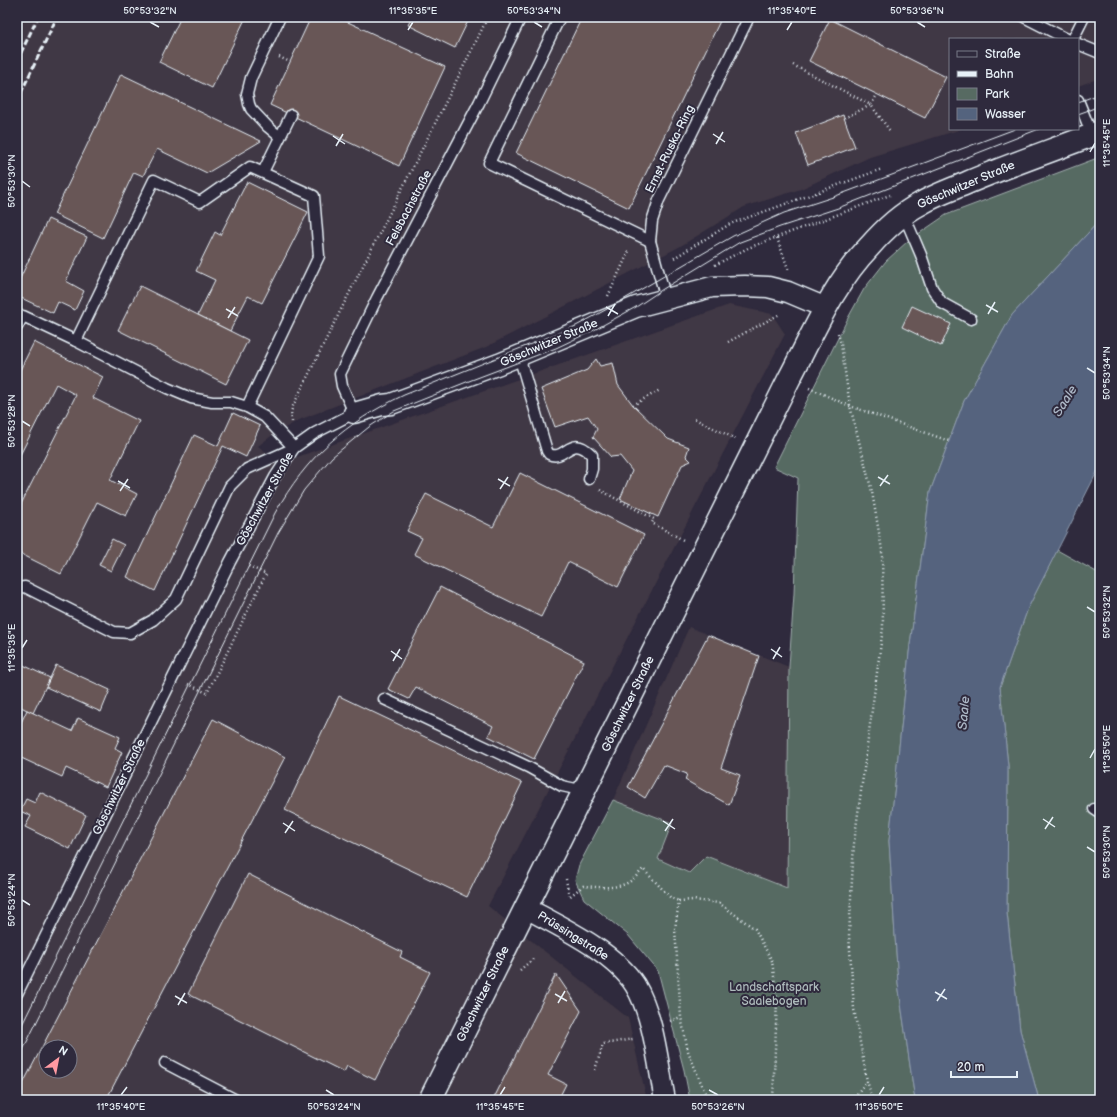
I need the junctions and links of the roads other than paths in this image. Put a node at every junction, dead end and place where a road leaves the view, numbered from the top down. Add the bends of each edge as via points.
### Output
1 (280, 17) edge
2 (521, 17) edge
3 (560, 17) edge
4 (749, 17) edge
5 (1024, 17) edge
6 (1084, 17) edge
7 (1065, 38) edge
8 (1074, 38) edge
9 (1079, 44) edge
10 (1100, 53) edge
11 (1079, 102) edge
12 (291, 115) dead end
13 (1096, 134) edge
14 (280, 137) junction
15 (263, 172) junction
16 (904, 214) junction
17 (650, 241) junction
18 (666, 300) junction
19 (826, 308) junction
20 (971, 319) dead end
21 (17, 327) edge
22 (76, 341) junction
23 (519, 356) junction
24 (247, 406) junction
25 (354, 413) junction
26 (294, 448) junction
27 (589, 479) road end
28 (17, 588) edge
29 (384, 699) dead end
30 (584, 791) junction
31 (526, 908) junction
32 (17, 994) edge
33 (164, 1063) dead end
34 (236, 1100) edge
35 (430, 1100) edge
36 (665, 1100) edge

1 - 14 lane via 251,78 247,99 251,109
2 - 25 lane, Felsbachstraße via 340,374 342,386
3 - 17 lane via 489,163
4 - 17 lane, Ernst-Ruska-Ring via 659,200 652,221
5 - 7 lane
6 - 8 lane
9 - 10 lane
11 - 13 lane
12 - 14 lane
13 - 16 main road, Göschwitzer Straße via 935,196
14 - 15 lane
15 - 22 lane via 250,167 200,202 154,180
15 - 24 lane via 314,196 319,256
16 - 19 main road, Göschwitzer Straße via 868,247 845,276
16 - 20 lane via 932,288 942,303
17 - 18 lane, Ernst-Ruska-Ring
18 - 19 street, Göschwitzer Straße via 712,288 768,287 788,292
18 - 23 street, Göschwitzer Straße via 636,307
19 - 30 main road, Göschwitzer Straße
21 - 22 lane via 23,316
22 - 24 lane via 191,398
23 - 25 street, Göschwitzer Straße via 391,404
23 - 27 lane via 547,451 556,456 577,446 584,447 592,455
24 - 26 lane via 265,416
25 - 26 lane, Göschwitzer Straße via 315,433
26 - 28 lane via 247,469 230,486 176,599 152,620 130,633 114,632 25,587
26 - 32 lane, Göschwitzer Straße via 275,477 232,558
29 - 30 lane via 528,767 562,786
30 - 31 main road, Göschwitzer Straße
31 - 35 main road, Göschwitzer Straße
31 - 36 street, Prüssingstraße via 605,954 635,985 652,1028
33 - 34 lane

